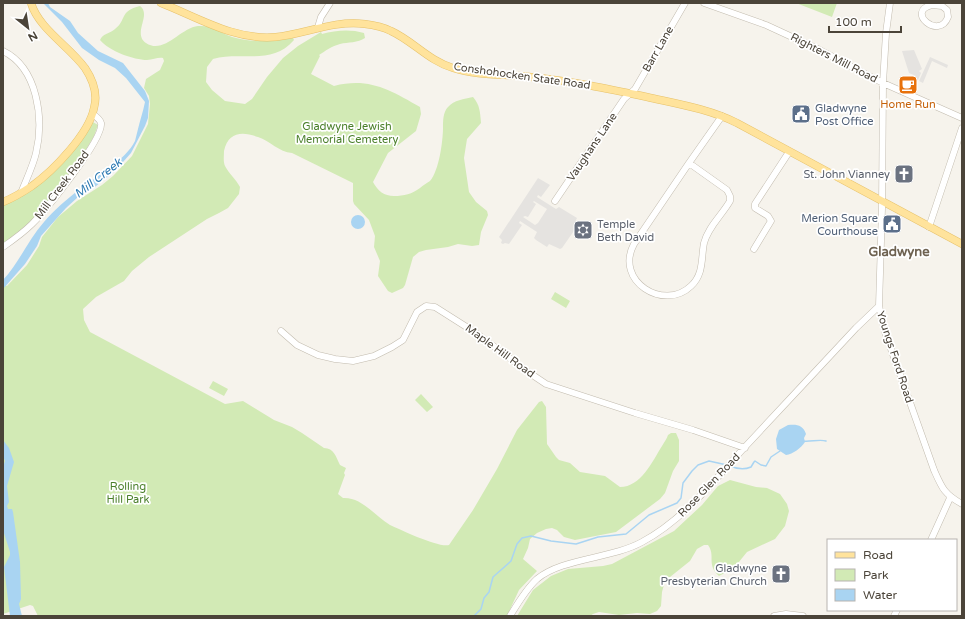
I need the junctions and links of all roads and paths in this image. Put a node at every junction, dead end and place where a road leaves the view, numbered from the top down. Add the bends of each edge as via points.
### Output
1 (31, 3) edge
2 (160, 3) edge
3 (330, 3) edge
4 (685, 3) edge
5 (704, 3) edge
6 (890, 3) edge
7 (924, 5) edge
8 (318, 27) junction
9 (3, 51) edge
10 (883, 83) junction
11 (630, 94) junction
12 (93, 114) junction
13 (722, 116) junction
14 (962, 118) edge
15 (962, 128) edge
16 (956, 147) junction
17 (962, 150) edge
18 (789, 152) junction
19 (690, 163) junction
20 (21, 193) junction
21 (555, 201) dead end
22 (882, 201) junction
23 (3, 202) edge
24 (929, 227) junction
25 (962, 244) edge
26 (3, 248) edge
27 (754, 249) dead end
28 (878, 306) junction
29 (281, 331) dead end
30 (745, 448) junction
31 (950, 498) junction
32 (962, 504) edge
33 (931, 539) edge
34 (510, 616) edge
35 (774, 616) edge
36 (803, 616) edge

1 - 12 main road via 41,21 73,54 88,74 95,90
2 - 8 main road, Conshohocken State Road via 249,36 276,37
3 - 8 street
4 - 11 street, Barr Lane
5 - 10 street, Righters Mill Road via 766,25
6 - 10 street, Youngs Ford Road
7 - 7 street via 944,7 948,19 938,26 928,24 922,16
8 - 11 main road, Conshohocken State Road via 347,23 377,26 393,31 434,60 453,68 574,82
9 - 20 street via 15,59 26,73 34,90 38,108 37,148
10 - 14 street, Righters Mill Road
10 - 22 street, Youngs Ford Road
11 - 13 main road, Conshohocken State Road
11 - 21 street, Vaughans Lane via 624,99
12 - 20 main road via 79,138 62,158
12 - 26 street, Mill Creek Road via 101,126 66,184 41,214
13 - 18 main road, Conshohocken State Road
13 - 19 street
15 - 16 street
16 - 17 street
16 - 24 street
18 - 22 main road, Conshohocken State Road
18 - 27 street via 755,204 755,208 771,221
19 - 19 street via 727,190 730,201 706,238 700,271 694,282 680,293 658,294 643,288 634,279 629,268 629,256 634,244
20 - 23 main road
22 - 24 main road, Conshohocken State Road
22 - 28 street, Youngs Ford Road
24 - 25 main road, Conshohocken State Road
28 - 30 street, Rose Glen Road
28 - 31 street, Youngs Ford Road via 930,460
29 - 30 street, Maple Hill Road via 297,345 318,355 353,361 374,356 403,340 416,312 426,306 435,306 545,383
30 - 34 street, Rose Glen Road via 667,527 621,552 546,573 532,584
31 - 32 street
31 - 33 street
35 - 36 street

